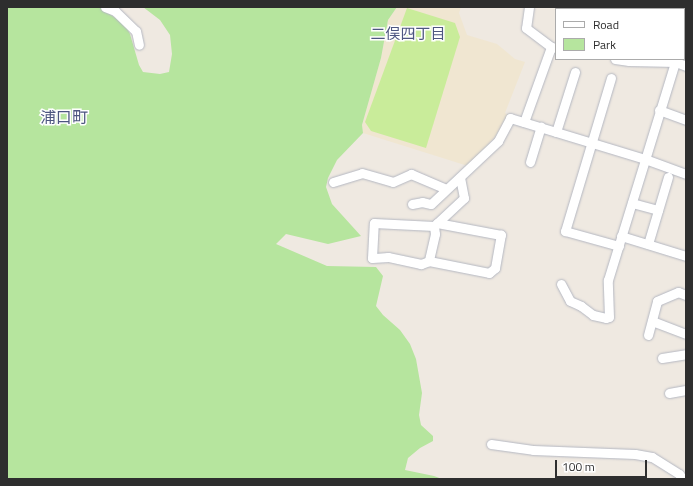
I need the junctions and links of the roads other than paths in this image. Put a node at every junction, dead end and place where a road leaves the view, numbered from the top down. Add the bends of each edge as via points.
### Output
1 (104, 7) edge
2 (529, 7) edge
3 (139, 45) dead end
4 (553, 47) edge
5 (622, 60) edge
6 (676, 61) edge
7 (686, 66) edge
8 (575, 72) dead end
9 (611, 78) dead end
10 (659, 110) junction
11 (686, 120) edge
12 (524, 122) junction
13 (541, 127) junction
14 (556, 132) junction
15 (591, 142) junction
16 (645, 159) junction
17 (530, 162) dead end
18 (686, 174) edge
19 (460, 177) junction
20 (668, 177) dead end
21 (333, 182) dead end
22 (446, 189) junction
23 (632, 203) junction
24 (412, 204) dead end
25 (658, 210) junction
26 (435, 225) junction
27 (622, 236) junction
28 (648, 244) junction
29 (619, 246) junction
30 (686, 256) edge
31 (430, 261) junction
32 (561, 284) dead end
33 (686, 295) edge
34 (652, 321) junction
35 (686, 334) edge
36 (648, 335) dead end
37 (686, 354) edge
38 (662, 358) dead end
39 (686, 390) edge
40 (669, 393) dead end
41 (491, 444) dead end
42 (683, 479) edge

1 - 3 street via 115,11 136,31
2 - 4 street via 526,28
4 - 12 street
5 - 6 street
6 - 7 street
6 - 10 street
8 - 14 street
9 - 15 street
10 - 11 street
10 - 16 street
12 - 13 street
12 - 19 street via 510,118 498,140
13 - 14 street
13 - 17 street
14 - 15 street
15 - 16 street
15 - 29 street via 565,232
16 - 18 street
16 - 23 street
19 - 22 street
19 - 26 street via 464,198
20 - 25 street
21 - 22 street via 362,173 393,182 411,174
22 - 24 street via 431,204
23 - 25 street
23 - 27 street
25 - 28 street
26 - 31 street
26 - 31 street via 374,223 372,258 388,257 421,264
26 - 31 street via 501,235 495,268 489,273
27 - 28 street
27 - 29 street
28 - 30 street
29 - 32 street via 608,280 609,317 593,315 570,301
33 - 34 street via 678,292 657,301
34 - 35 street
34 - 36 street
37 - 38 street
39 - 40 street
41 - 42 street via 533,450 652,457

